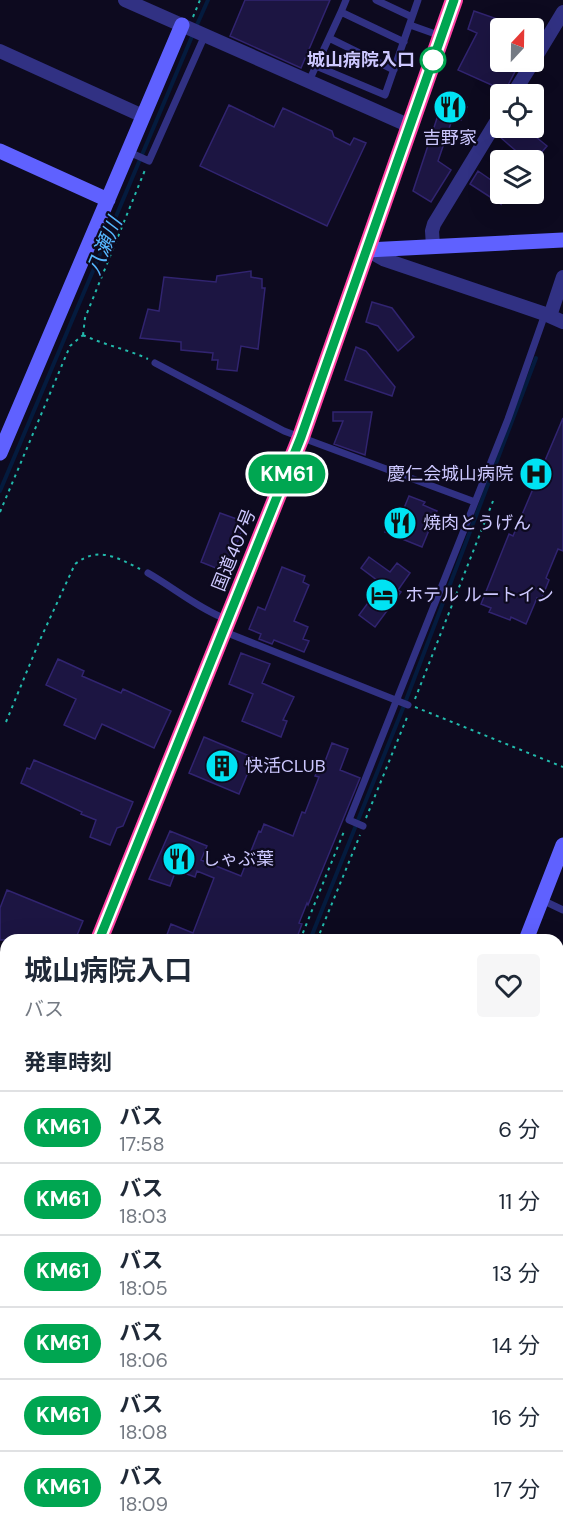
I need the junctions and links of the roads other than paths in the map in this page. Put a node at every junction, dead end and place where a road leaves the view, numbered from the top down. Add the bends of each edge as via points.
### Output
1 (346, 0) edge
2 (376, 0) edge
3 (418, 0) edge
4 (454, 0) edge
5 (133, 2) edge
6 (341, 12) junction
7 (563, 12) edge
8 (412, 17) junction
9 (410, 25) junction
10 (193, 30) junction
11 (441, 36) junction
12 (329, 38) junction
13 (404, 42) junction
14 (544, 43) edge
15 (0, 51) edge
16 (316, 66) junction
17 (394, 70) junction
18 (309, 81) junction
19 (143, 116) junction
20 (410, 126) junction
21 (490, 132) edge
22 (0, 151) edge
23 (132, 153) junction
24 (108, 200) junction
25 (563, 240) edge
26 (430, 246) junction
27 (367, 250) junction
28 (419, 272) junction
29 (563, 277) edge
30 (547, 315) junction
31 (563, 322) edge
32 (155, 363) road end
33 (301, 437) junction
34 (0, 453) edge
35 (475, 502) junction
36 (148, 573) road end
37 (225, 625) junction
38 (398, 700) junction
39 (410, 705) road end
40 (362, 826) road end
41 (563, 845) edge
42 (542, 900) junction
43 (563, 910) edge
44 (101, 934) edge
45 (528, 934) edge

1 - 6 lane
2 - 8 lane
3 - 8 lane
4 - 11 highway, 国道407号
5 - 10 street
6 - 12 lane
6 - 13 lane
7 - 14 street
8 - 9 lane
9 - 11 lane
9 - 13 lane
10 - 18 street
10 - 19 street
10 - 23 lane via 148,160
11 - 20 highway, 国道407号
12 - 16 lane
12 - 17 lane
13 - 17 lane
15 - 19 street
16 - 17 lane via 385,95
16 - 18 lane
18 - 20 street
19 - 23 street
20 - 27 highway, 国道407号
21 - 26 street via 434,224
22 - 24 street
23 - 24 street
24 - 34 street
25 - 26 street
26 - 27 street
26 - 28 street via 418,258
27 - 28 street
27 - 33 highway, 国道407号
28 - 30 street
29 - 30 street
30 - 31 street
30 - 35 lane
32 - 33 lane
33 - 35 lane
33 - 37 highway, 国道407号
35 - 38 lane
36 - 37 lane
37 - 38 lane
37 - 44 highway, 国道407号
38 - 39 lane
38 - 40 lane via 350,821
41 - 42 street
42 - 43 lane
42 - 45 street

